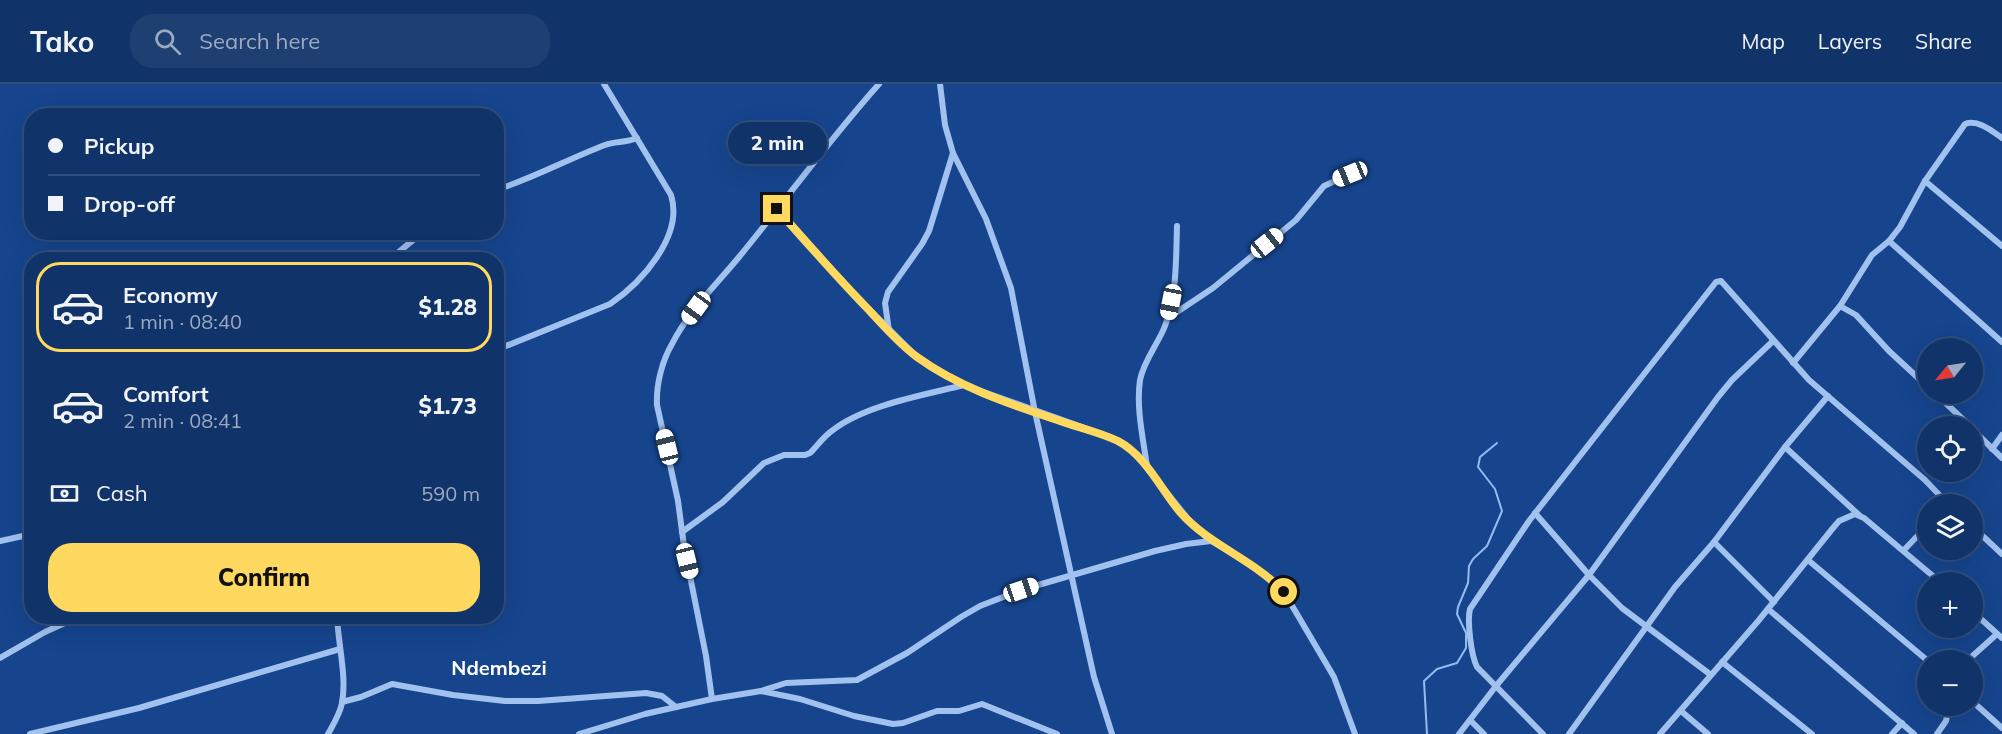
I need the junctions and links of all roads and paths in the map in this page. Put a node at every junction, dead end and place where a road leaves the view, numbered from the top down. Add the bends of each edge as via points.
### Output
1 (604, 84) edge
2 (879, 84) edge
3 (940, 84) edge
4 (637, 138) junction
5 (2002, 138) edge
6 (953, 153) junction
7 (1350, 174) dead end
8 (1925, 181) junction
9 (504, 187) edge
10 (777, 209) junction
11 (1177, 226) dead end
12 (413, 240) edge
13 (1890, 241) junction
14 (2002, 246) edge
15 (399, 252) edge
16 (1840, 306) junction
17 (1168, 318) junction
18 (890, 332) junction
19 (1773, 341) junction
20 (2002, 342) edge
21 (504, 347) edge
22 (1793, 363) junction
23 (1917, 377) edge
24 (964, 385) junction
25 (1828, 396) junction
26 (1947, 404) edge
27 (1035, 412) junction
28 (1959, 416) edge
29 (2002, 435) edge
30 (1983, 440) edge
31 (1785, 447) junction
32 (1992, 449) junction
33 (2002, 458) edge
34 (1147, 467) junction
35 (1938, 494) edge
36 (1535, 513) junction
37 (1860, 515) junction
38 (682, 532) junction
39 (24, 536) edge
40 (1917, 536) edge
41 (1983, 536) edge
42 (0, 541) edge
43 (1211, 541) junction
44 (1714, 542) junction
45 (1904, 550) junction
46 (2002, 554) edge
47 (1808, 560) junction
48 (1929, 572) edge
49 (1071, 575) junction
50 (1589, 575) junction
51 (1774, 602) junction
52 (1768, 609) junction
53 (1983, 621) edge
54 (62, 624) edge
55 (338, 624) edge
56 (1646, 627) junction
57 (2000, 636) edge
58 (340, 649) junction
59 (1981, 650) edge
60 (1917, 653) edge
61 (0, 658) edge
62 (1722, 662) junction
63 (1711, 675) junction
64 (1496, 686) junction
65 (760, 691) junction
66 (712, 699) junction
67 (342, 702) junction
68 (676, 708) junction
69 (1681, 711) junction
70 (1983, 711) edge
71 (1947, 716) edge
72 (1470, 720) junction
73 (1902, 723) junction
74 (2002, 728) edge
75 (30, 734) edge
76 (328, 734) edge
77 (579, 734) edge
78 (1058, 734) edge
79 (1112, 734) edge
80 (1355, 734) edge
81 (1459, 734) edge
82 (1484, 734) edge
83 (1543, 734) edge
84 (1569, 734) edge
85 (1660, 734) edge
86 (1708, 734) edge
87 (1812, 734) edge
88 (1892, 734) edge
89 (1914, 734) edge
90 (1937, 734) edge

1 - 4 street
2 - 10 street
3 - 6 street
4 - 9 street via 606,144
4 - 21 street via 673,202 670,230 661,251 631,287 610,304
5 - 8 street via 1972,122 1965,124
6 - 18 street via 926,237 888,292 885,303
6 - 27 street via 986,219 1011,288
7 - 17 street via 1324,186 1289,226 1214,288
8 - 13 street
8 - 14 street
10 - 18 street
10 - 38 street via 696,308 665,360 657,405
11 - 17 street
12 - 15 street
13 - 16 street via 1872,255
13 - 20 street
16 - 22 street
16 - 23 street via 1856,315
17 - 34 street via 1140,379 1139,412
18 - 24 street via 916,356
19 - 22 street
19 - 36 street via 1721,281 1716,282
19 - 50 street via 1732,380
22 - 25 street
24 - 27 street
24 - 38 street via 855,417 833,429 810,453 784,455 764,463 723,502
25 - 31 street
25 - 35 street
26 - 28 street
27 - 34 street via 1115,440
27 - 49 street
29 - 32 street
30 - 32 street
31 - 37 street
31 - 44 street
32 - 33 street
34 - 43 street via 1181,513
36 - 50 street
36 - 64 street via 1469,613 1475,663
37 - 45 street
37 - 47 street via 1839,521
38 - 66 street
39 - 42 street
40 - 45 street
41 - 46 street
43 - 49 street via 1155,551
43 - 80 street via 1284,592 1334,677
44 - 51 street
44 - 56 street
45 - 48 street
47 - 51 street
47 - 60 street
49 - 65 street via 981,606 857,680 786,682
49 - 79 street via 1094,677
50 - 56 street
50 - 64 street
51 - 52 street
52 - 62 street
52 - 73 street
53 - 57 street
54 - 61 street
55 - 58 street
56 - 63 street
56 - 84 street
57 - 59 street
58 - 67 street
58 - 75 street via 139,708
62 - 63 street
62 - 87 street
63 - 69 street
64 - 72 street
64 - 83 street
65 - 66 street
65 - 78 street via 893,724 937,711 959,711 986,704
66 - 68 street
67 - 68 street via 394,684 505,701 646,693 662,696
67 - 76 street
68 - 77 street
69 - 85 street
69 - 86 street
70 - 74 street
71 - 90 street
72 - 81 street
72 - 82 street
73 - 88 street
73 - 89 street

